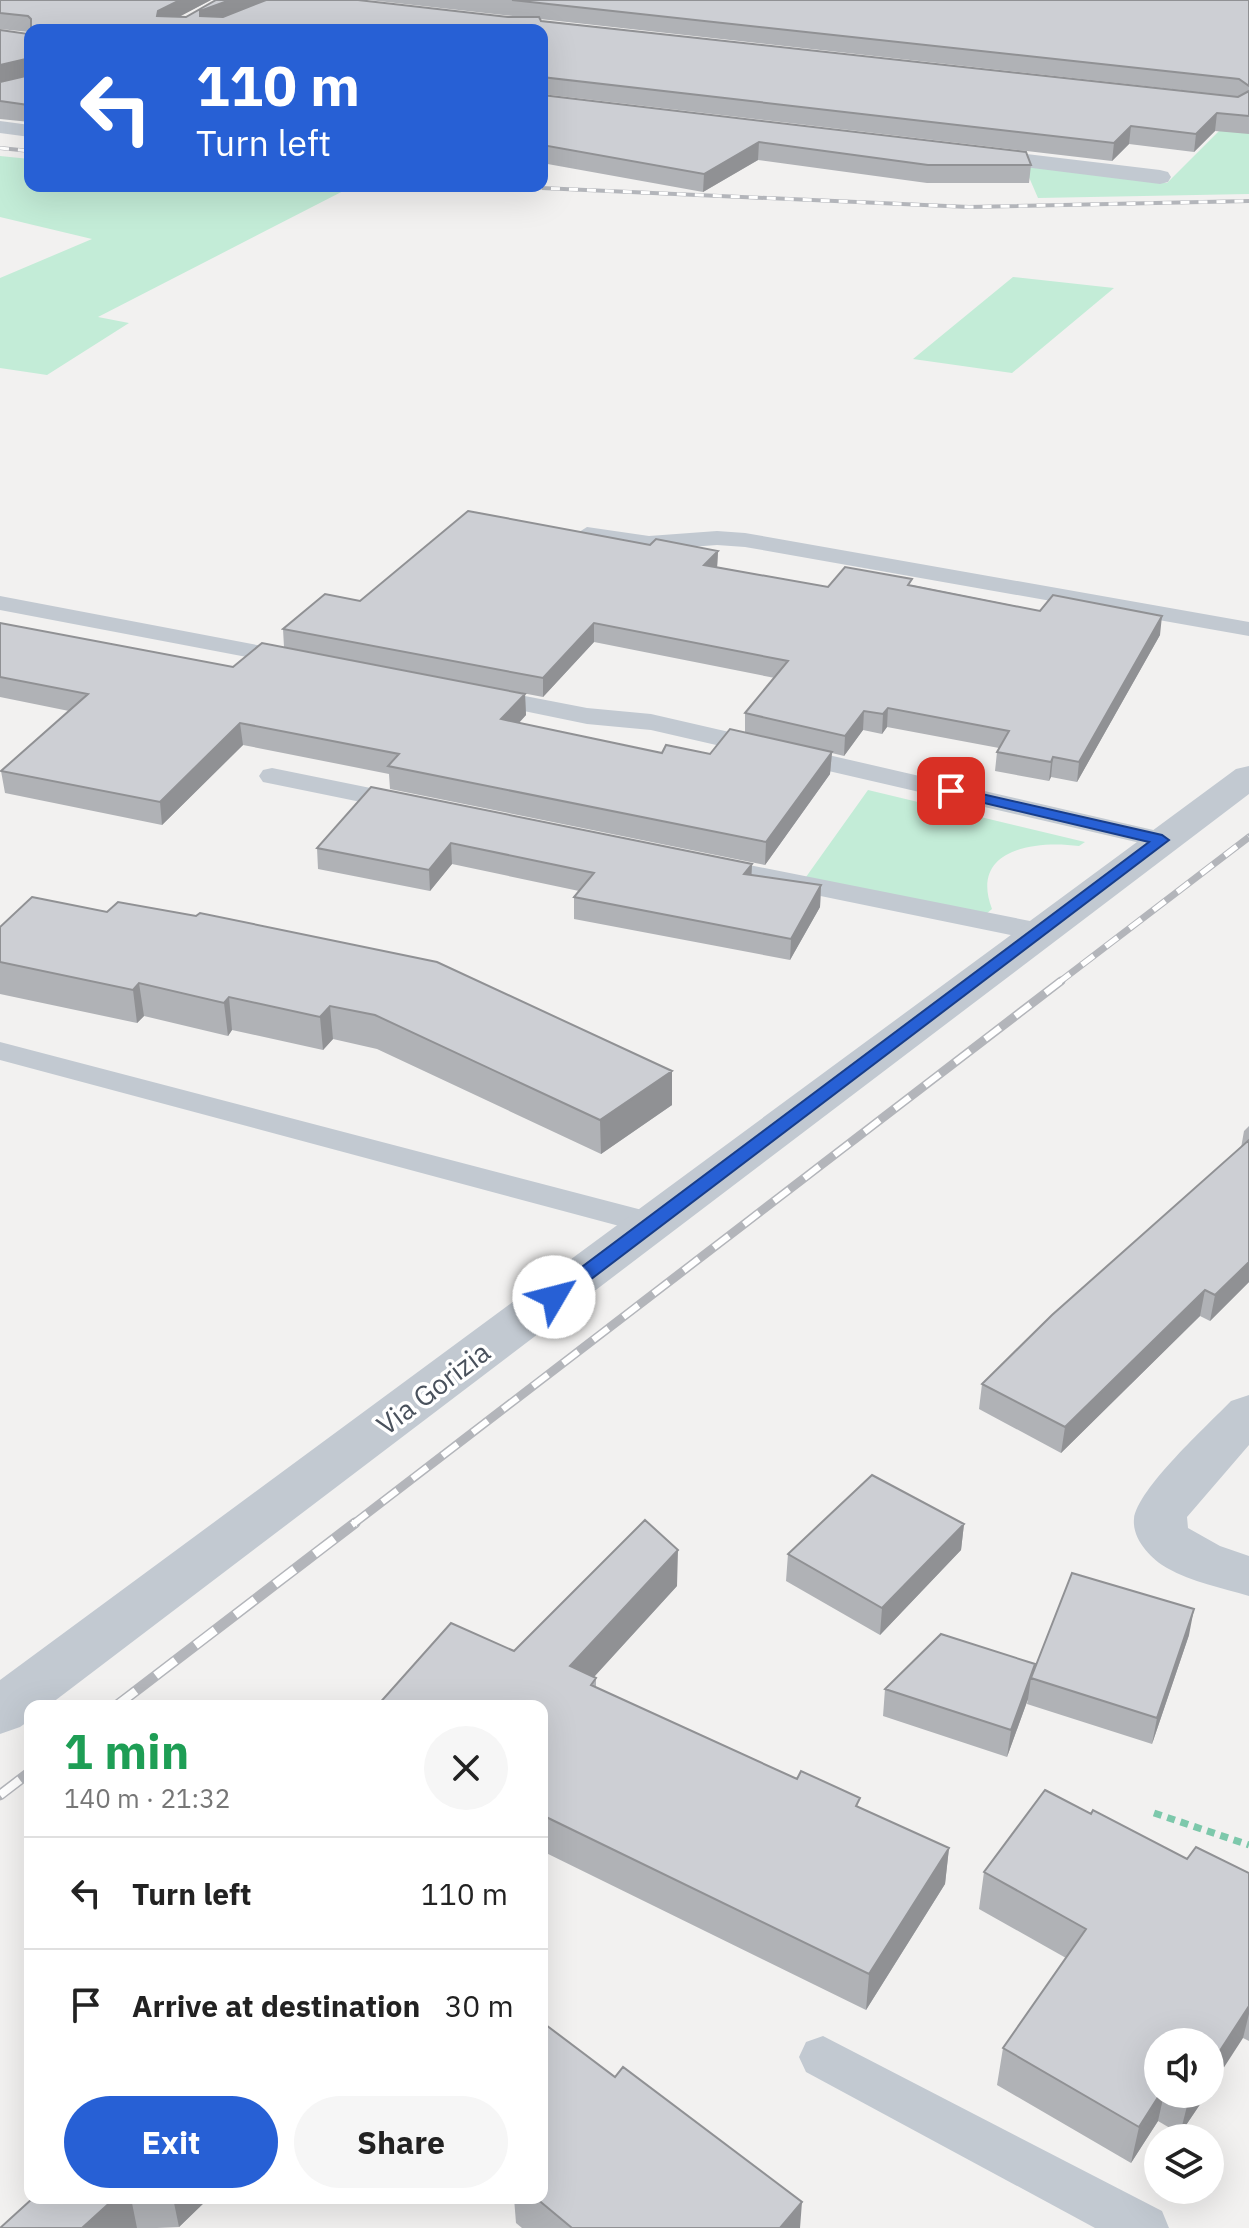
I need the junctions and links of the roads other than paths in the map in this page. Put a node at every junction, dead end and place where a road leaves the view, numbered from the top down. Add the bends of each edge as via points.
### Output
1 (0, 127) edge
2 (24, 130) edge
3 (940, 151) edge
4 (1160, 177) dead end
5 (564, 529) edge
6 (0, 603) edge
7 (1249, 629) edge
8 (324, 665) edge
9 (463, 692) edge
10 (272, 776) dead end
11 (1249, 777) edge
12 (428, 808) edge
13 (1162, 840) junction
14 (679, 858) edge
15 (1040, 932) junction
16 (0, 1051) edge
17 (653, 1224) junction
18 (1249, 1413) edge
19 (1249, 1576) edge
20 (0, 1711) edge
21 (823, 2057) dead end
22 (1144, 2228) edge

1 - 2 street
3 - 4 street
5 - 7 lane via 649,543 745,540
6 - 8 lane
9 - 13 lane via 587,716 651,722
10 - 12 lane
11 - 13 street, Via Gorizia
13 - 15 street, Via Gorizia
14 - 15 lane
15 - 17 street, Via Gorizia
16 - 17 lane
17 - 20 street, Via Gorizia
18 - 19 street via 1169,1500 1161,1520 1163,1532 1181,1552
21 - 22 lane

